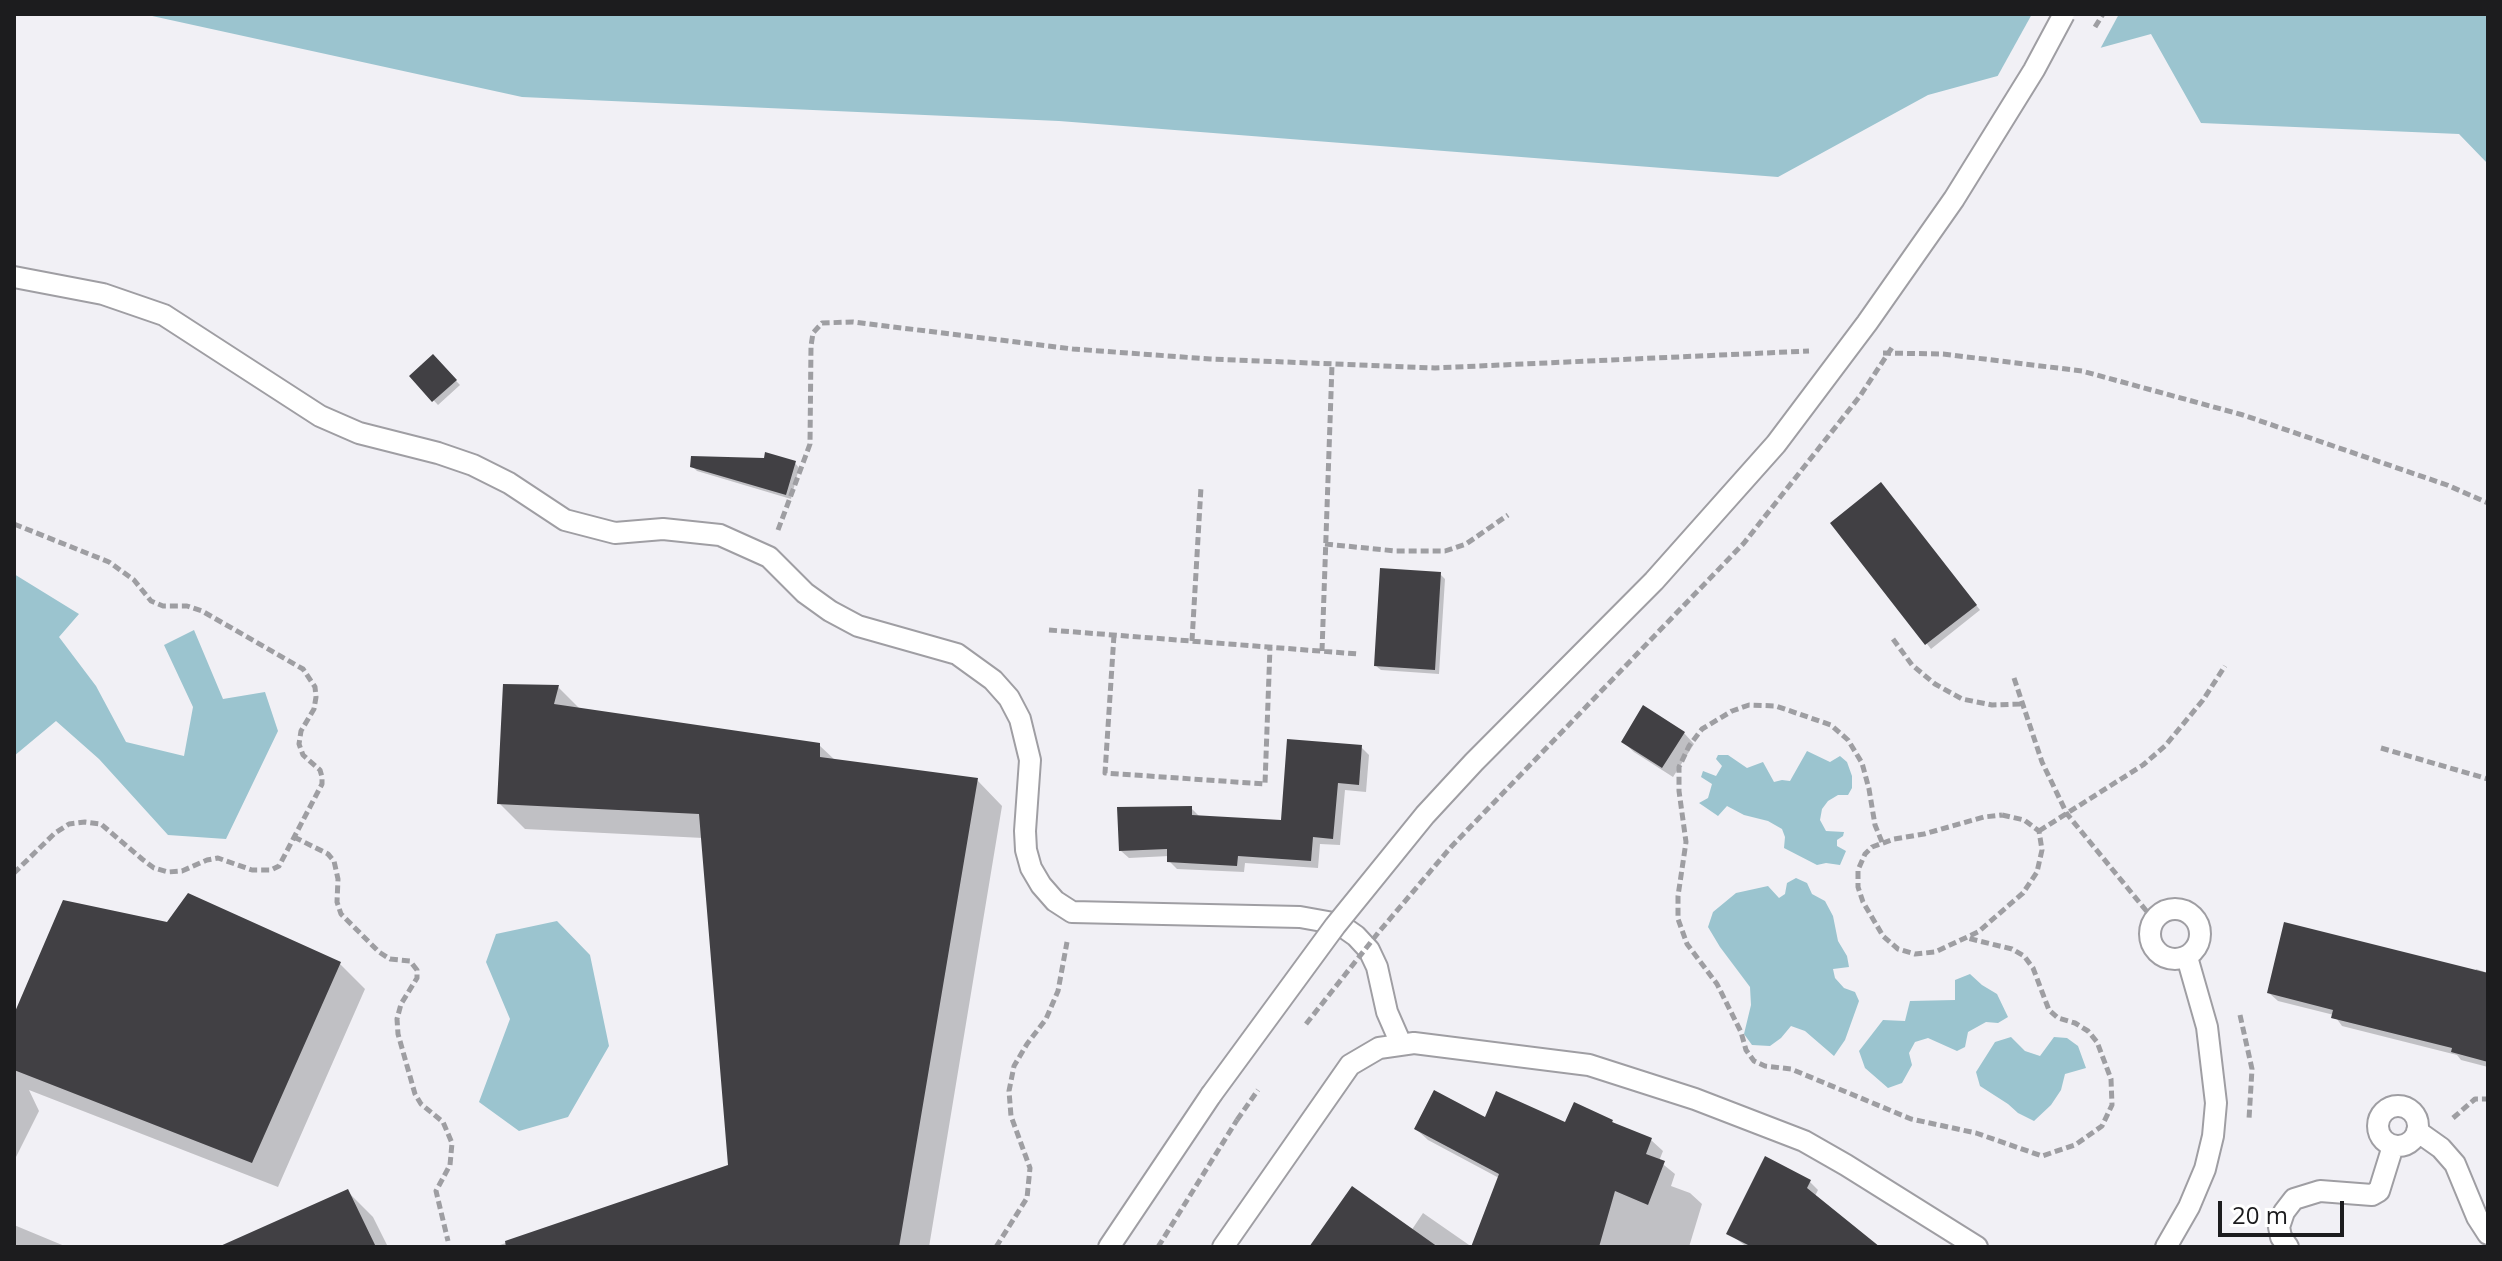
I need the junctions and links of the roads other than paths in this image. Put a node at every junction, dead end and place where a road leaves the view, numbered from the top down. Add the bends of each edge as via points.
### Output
1 (2064, 14) edge
2 (14, 277) edge
3 (2187, 957) junction
4 (1401, 1044) junction
5 (2417, 1126) junction
6 (2393, 1146) junction
7 (2488, 1234) edge
8 (1109, 1247) edge
9 (1223, 1247) edge
10 (1977, 1247) edge
11 (2166, 1247) edge
12 (2288, 1247) edge

1 - 8 lane, bridge via 1954,199 1776,444 1654,581 1425,815 1211,1095
2 - 4 lane via 103,294 164,315 320,416 359,433 473,465 565,520 615,533 663,529 720,535 769,557 830,611 873,631 957,654 993,680 1020,719 1030,760 1025,831 1031,868 1048,893 1072,912 1300,917 1339,924 1369,950
3 - 3 lane via 2201,935 2198,922 2189,912 2163,910 2153,919 2151,945 2173,960
3 - 11 lane via 2207,1027 2216,1103 2205,1169
4 - 9 lane via 1379,1048 1350,1065
4 - 10 lane via 1589,1065 1695,1099 1804,1141
5 - 6 lane via 2412,1140
5 - 6 lane via 2411,1111 2402,1107 2384,1112 2378,1131
5 - 7 lane via 2455,1164
6 - 12 lane via 2379,1191 2372,1195 2320,1191 2294,1199 2279,1227

